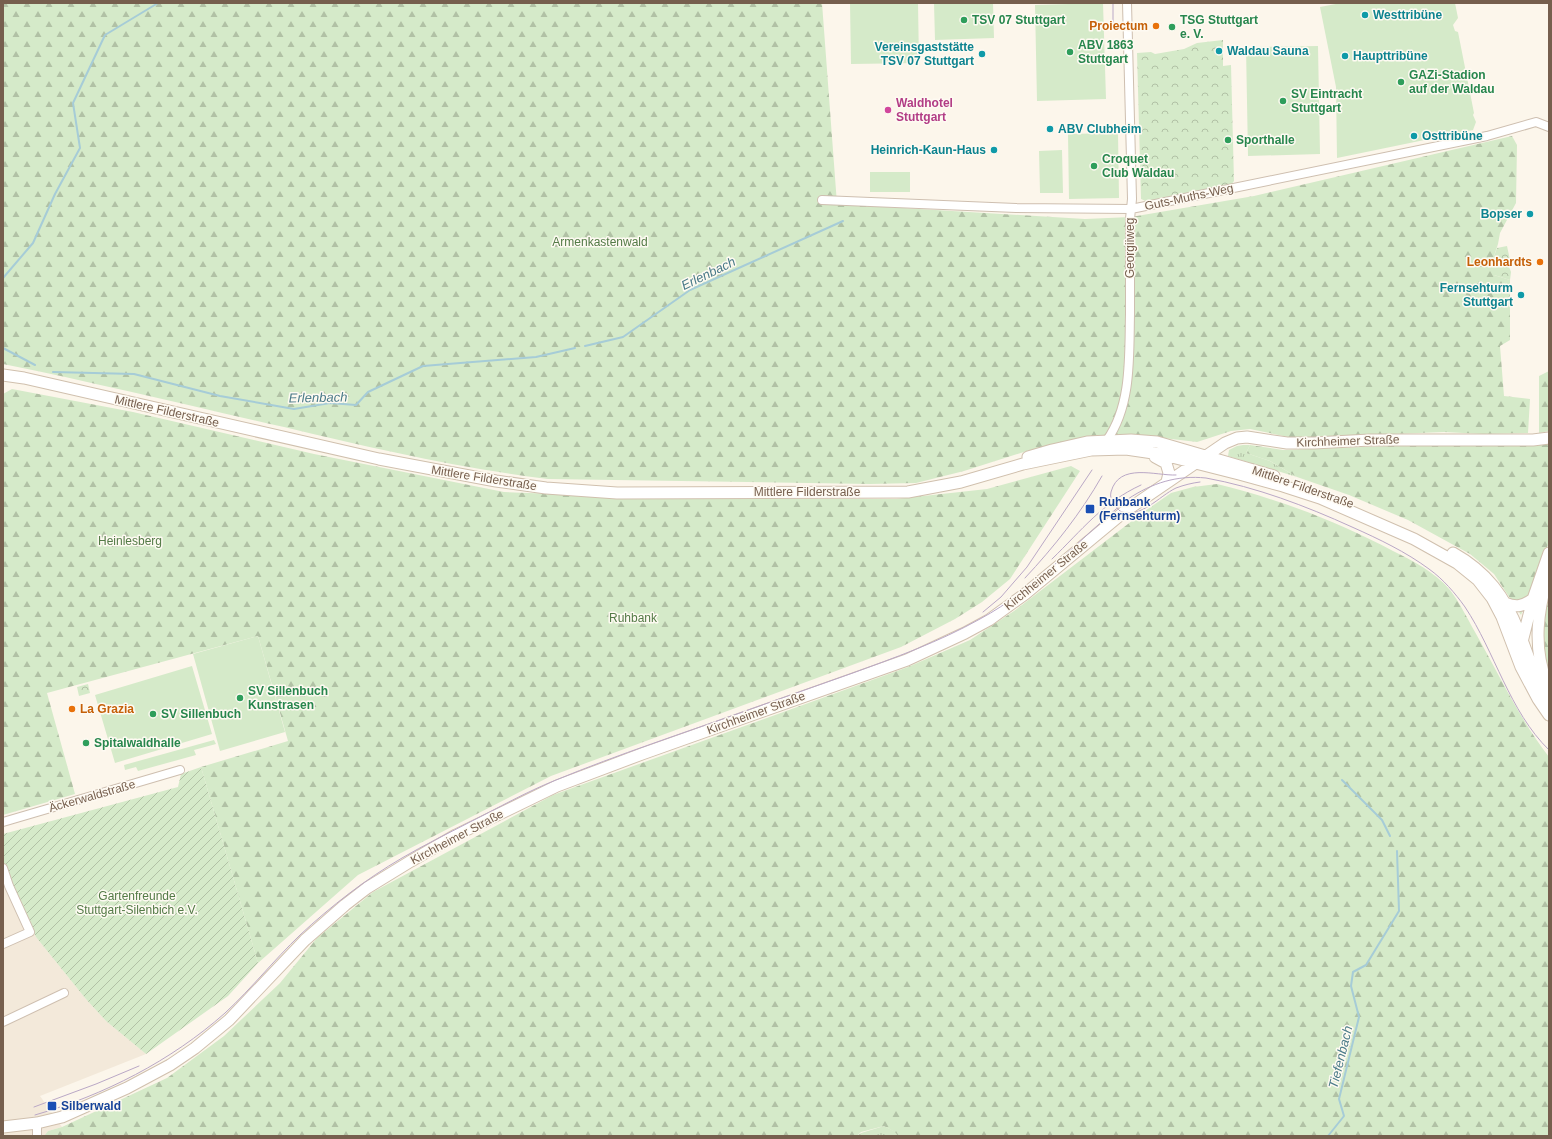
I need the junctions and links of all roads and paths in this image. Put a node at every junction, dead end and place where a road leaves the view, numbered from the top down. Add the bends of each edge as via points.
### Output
1 (1127, 3) edge
2 (1549, 127) edge
3 (822, 200) dead end
4 (1131, 209) junction
5 (3, 375) edge
6 (1549, 438) edge
7 (1107, 440) junction
8 (1091, 450) junction
9 (1148, 452) junction
10 (1205, 456) junction
11 (1195, 463) junction
12 (974, 479) junction
13 (1167, 482) junction
14 (1549, 553) edge
15 (1549, 570) edge
16 (1533, 599) junction
17 (1505, 603) junction
18 (1522, 642) junction
19 (1521, 667) junction
20 (1548, 699) edge
21 (1549, 715) edge
22 (180, 770) dead end
23 (3, 822) edge
24 (3, 868) edge
25 (3, 944) edge
26 (64, 994) dead end
27 (3, 1022) edge
28 (37, 1123) junction
29 (3, 1127) edge
30 (37, 1136) edge

1 - 4 street, Georgiiweg
2 - 4 street, Guts-Muths-Weg via 1536,122 1479,137
3 - 4 street, Guts-Muths-Weg via 1016,208
4 - 7 street, Georgiiweg via 1129,374 1119,416
5 - 12 main road, Mittlere Filderstraße via 379,459 546,488 617,493 908,492
6 - 10 main road, Kirchheimer Straße via 1287,443 1247,437 1225,442
7 - 8 main road
7 - 10 main road, Mittlere Filderstraße via 1157,442
7 - 12 main road, Mittlere Filderstraße via 1052,450 1019,460
8 - 9 main road, Mittlere Filderstraße via 1126,449
8 - 12 main road, Mittlere Filderstraße via 1023,464
9 - 11 main road, Mittlere Filderstraße
9 - 13 main road via 1166,463 1169,473
10 - 11 main road, Kirchheimer Straße
10 - 17 main road, Mittlere Filderstraße via 1295,483 1393,521 1461,557 1484,574
11 - 13 main road, Kirchheimer Straße
11 - 19 main road, Mittlere Filderstraße via 1320,498 1409,536 1457,563 1478,580 1492,598
13 - 28 main road, Kirchheimer Straße via 1112,522 1025,594 989,620 965,633 907,660 556,786 417,857 367,888 321,926 229,1020 195,1048 170,1065 120,1092 62,1117
14 - 16 main road
15 - 20 main road via 1537,626 1539,655 1548,687
16 - 17 main road via 1524,605
16 - 18 main road
17 - 18 main road, Mittlere Filderstraße
18 - 19 main road
18 - 20 main road, Mittlere Filderstraße via 1533,671
19 - 21 main road, Mittlere Filderstraße
22 - 23 street, Äckerwaldstraße
24 - 25 street via 27,933
26 - 27 street
28 - 29 main road, Kirchheimer Straße
28 - 30 street

